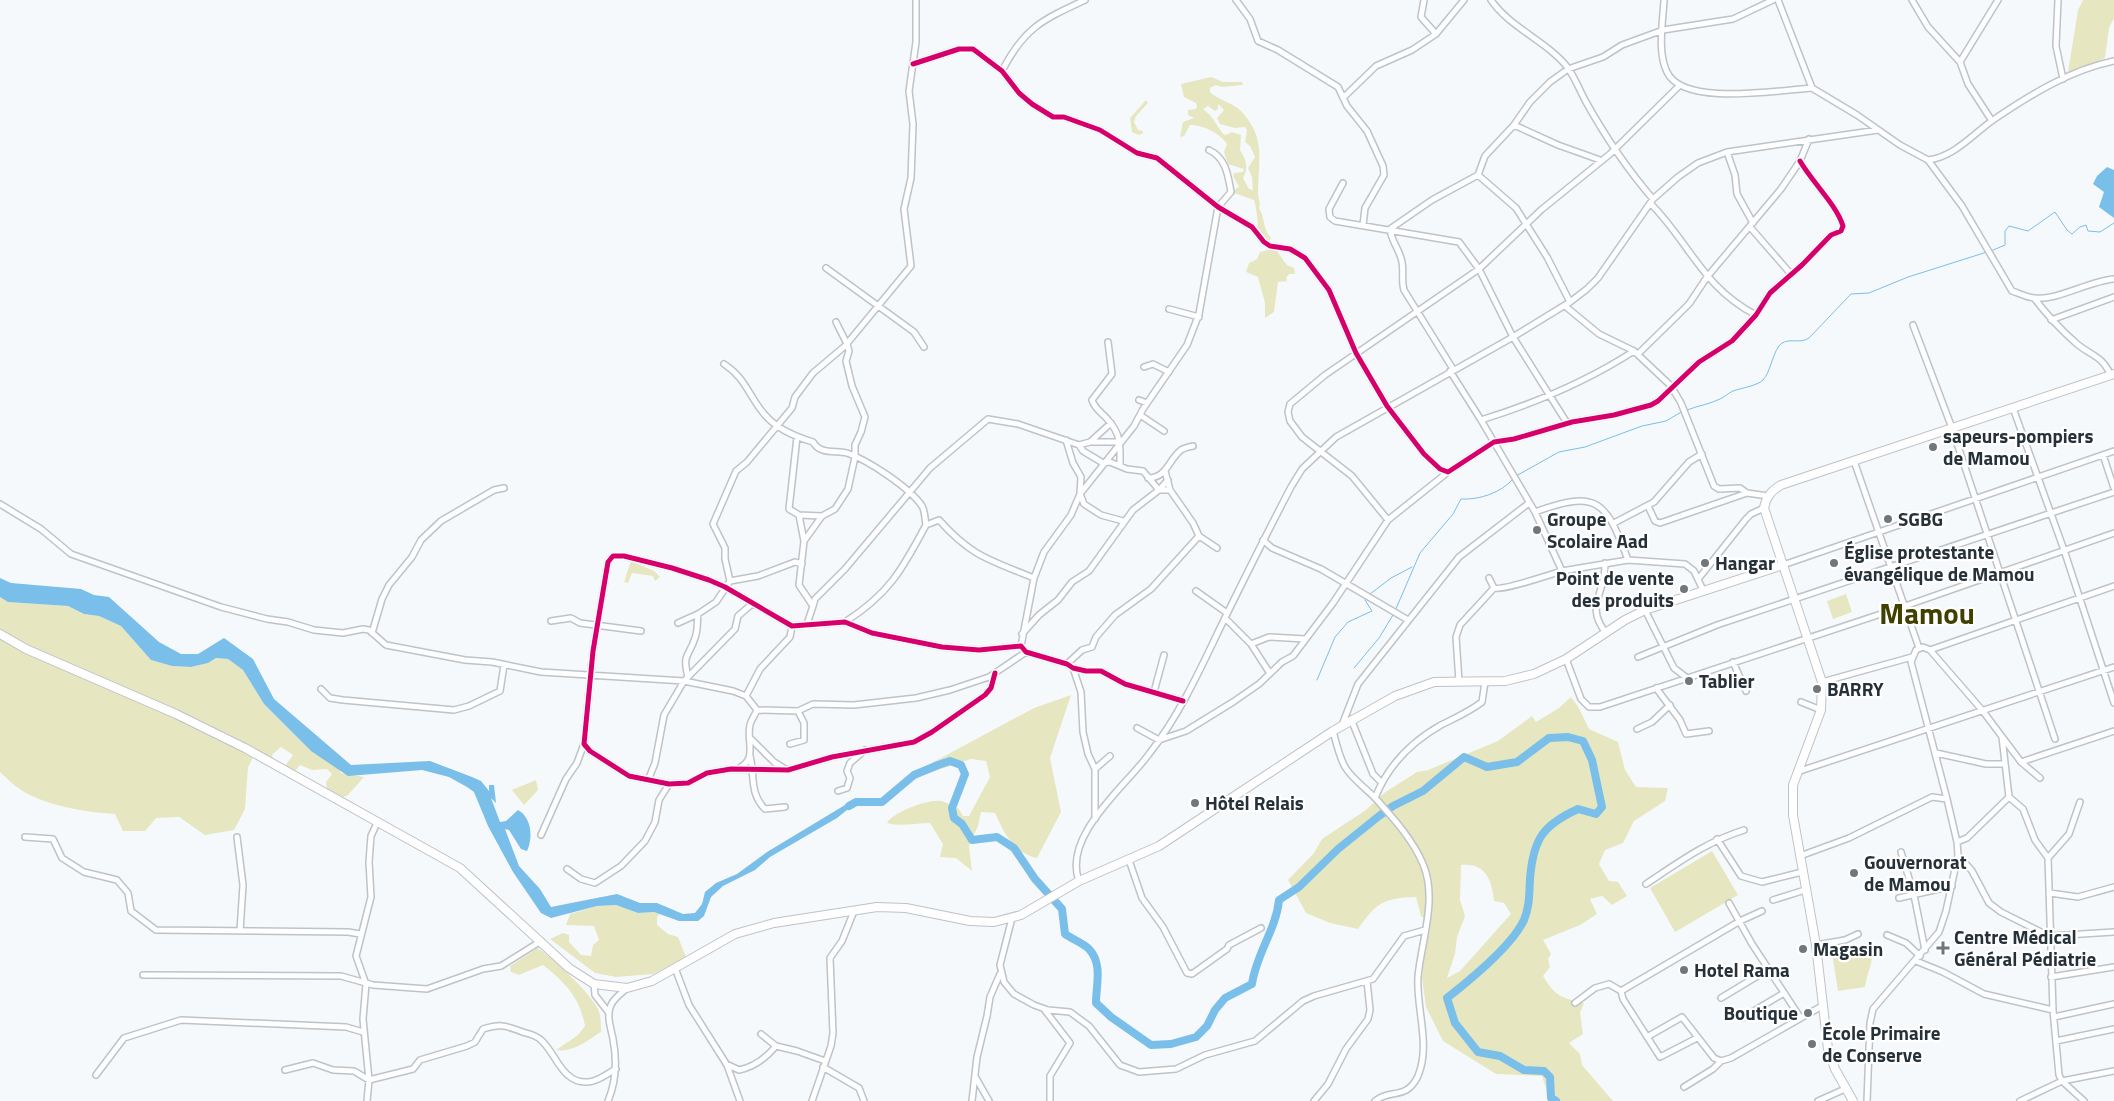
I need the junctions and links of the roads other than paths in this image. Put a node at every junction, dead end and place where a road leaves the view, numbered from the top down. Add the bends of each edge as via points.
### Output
1 (916, 0) edge
2 (1084, 0) edge
3 (1236, 0) edge
4 (1424, 0) edge
5 (1464, 0) edge
6 (1491, 0) edge
7 (1664, 0) edge
8 (1773, 0) edge
9 (1778, 0) edge
10 (1912, 0) edge
11 (1998, 0) edge
12 (2058, 0) edge
13 (1663, 30) junction
14 (1436, 34) junction
15 (1960, 62) junction
16 (2114, 62) edge
17 (913, 64) junction
18 (1003, 68) junction
19 (1568, 69) junction
20 (2063, 79) junction
21 (1679, 86) junction
22 (1812, 88) junction
23 (1344, 97) junction
24 (1992, 121) junction
25 (1514, 125) junction
26 (1878, 130) junction
27 (1810, 139) junction
28 (1615, 148) junction
29 (1209, 150) dead end
30 (1727, 152) junction
31 (1600, 160) junction
32 (1928, 160) junction
33 (1800, 161) junction
34 (1478, 175) junction
35 (1343, 183) dead end
36 (1652, 201) junction
37 (1218, 207) junction
38 (1525, 224) junction
39 (1362, 225) junction
40 (1752, 225) junction
41 (1390, 229) junction
42 (826, 268) dead end
43 (1479, 269) junction
44 (1790, 273) junction
45 (1707, 277) junction
46 (2114, 279) edge
47 (2114, 297) edge
48 (2034, 298) junction
49 (1568, 304) junction
50 (878, 306) junction
51 (1169, 309) dead end
52 (1416, 311) junction
53 (1756, 314) junction
54 (1198, 317) junction
55 (2051, 320) junction
56 (836, 322) dead end
57 (1913, 325) dead end
58 (1514, 336) junction
59 (1108, 342) dead end
60 (847, 344) junction
61 (924, 347) dead end
62 (1636, 352) junction
63 (1356, 353) junction
64 (724, 364) dead end
65 (1144, 367) dead end
66 (1452, 370) junction
67 (1169, 372) junction
68 (2112, 374) edge
69 (1671, 386) junction
70 (1550, 397) junction
71 (1139, 400) dead end
72 (1147, 403) junction
73 (1387, 406) junction
74 (2013, 408) junction
75 (1140, 415) junction
76 (1481, 420) junction
77 (1111, 423) junction
78 (1567, 423) junction
79 (777, 425) junction
80 (1952, 428) junction
81 (1164, 431) dead end
82 (797, 437) junction
83 (1066, 440) junction
84 (1090, 442) junction
85 (1121, 442) junction
86 (1494, 442) junction
87 (855, 445) junction
88 (1078, 445) junction
89 (1193, 446) dead end
90 (1320, 450) junction
91 (2114, 451) edge
92 (846, 453) junction
93 (1702, 454) junction
94 (2103, 455) junction
95 (855, 457) junction
96 (1854, 461) junction
97 (1103, 463) junction
98 (1120, 466) junction
99 (1165, 471) junction
100 (1448, 472) junction
101 (1148, 478) junction
102 (2038, 478) junction
103 (1168, 480) junction
104 (504, 488) dead end
105 (1159, 490) junction
106 (1170, 490) junction
107 (2114, 490) edge
108 (907, 493) junction
109 (1747, 493) junction
110 (1080, 494) junction
111 (1768, 496) junction
112 (1974, 500) junction
113 (1528, 501) junction
114 (0, 504) edge
115 (1648, 506) junction
116 (1764, 508) junction
117 (1535, 512) junction
118 (2051, 514) junction
119 (799, 516) junction
120 (822, 516) junction
121 (1388, 520) junction
122 (1123, 521) junction
123 (1614, 523) junction
124 (926, 525) junction
125 (1879, 532) junction
126 (2114, 533) edge
127 (1199, 536) junction
128 (1986, 536) junction
129 (1263, 540) junction
130 (804, 541) junction
131 (1216, 548) dead end
132 (2064, 550) junction
133 (1628, 560) junction
134 (1605, 563) junction
135 (802, 564) junction
136 (1783, 565) junction
137 (1891, 568) junction
138 (1562, 571) junction
139 (1999, 572) junction
140 (1034, 578) junction
141 (1489, 578) dead end
142 (1699, 578) junction
143 (730, 581) junction
144 (1345, 585) junction
145 (2114, 586) edge
146 (724, 587) junction
147 (1494, 588) junction
148 (1703, 590) junction
149 (1196, 591) dead end
150 (2079, 598) junction
151 (1794, 600) junction
152 (752, 604) junction
153 (813, 606) junction
154 (1905, 606) junction
155 (1645, 610) junction
156 (698, 614) junction
157 (1226, 616) junction
158 (1408, 620) junction
159 (2015, 620) junction
160 (551, 621) dead end
161 (845, 622) junction
162 (678, 623) dead end
163 (807, 624) junction
164 (792, 626) junction
165 (599, 627) junction
166 (640, 631) dead end
167 (372, 633) junction
168 (1606, 633) junction
169 (0, 634) edge
170 (1022, 634) junction
171 (1806, 638) junction
172 (1305, 640) junction
173 (1251, 644) junction
174 (1021, 646) junction
175 (1662, 646) junction
176 (1919, 648) junction
177 (1930, 650) junction
178 (1026, 652) junction
179 (1164, 655) dead end
180 (1638, 657) dead end
181 (1912, 657) junction
182 (1566, 659) junction
183 (1733, 662) junction
184 (1067, 664) junction
185 (504, 665) junction
186 (2114, 667) edge
187 (1073, 668) junction
188 (2103, 670) junction
189 (1269, 672) junction
190 (995, 673) junction
191 (592, 674) junction
192 (1687, 678) junction
193 (686, 679) junction
194 (1459, 682) junction
195 (1485, 682) junction
196 (1822, 682) junction
197 (1656, 688) junction
198 (321, 690) dead end
199 (1746, 691) dead end
200 (2039, 691) junction
201 (1154, 692) junction
202 (746, 696) junction
203 (1184, 701) junction
204 (1802, 702) dead end
205 (2114, 703) edge
206 (1670, 705) junction
207 (757, 710) junction
208 (1821, 710) junction
209 (1982, 710) junction
210 (798, 711) junction
211 (1351, 719) junction
212 (1342, 725) junction
213 (1136, 728) dead end
214 (1929, 728) junction
215 (1636, 729) dead end
216 (1332, 731) junction
217 (1709, 731) dead end
218 (2114, 731) edge
219 (2002, 737) junction
220 (751, 739) junction
221 (2055, 739) dead end
222 (1159, 740) junction
223 (584, 744) junction
224 (790, 744) dead end
225 (866, 750) junction
226 (1936, 753) junction
227 (750, 756) junction
228 (1110, 756) dead end
229 (2021, 762) junction
230 (2004, 764) junction
231 (1095, 768) junction
232 (738, 769) junction
233 (753, 770) junction
234 (788, 770) junction
235 (1797, 772) junction
236 (649, 778) junction
237 (2040, 778) dead end
238 (1381, 782) junction
239 (669, 784) junction
240 (838, 791) dead end
241 (2009, 797) junction
242 (1375, 798) junction
243 (1948, 799) junction
244 (2080, 802) dead end
245 (785, 807) dead end
246 (1095, 819) junction
247 (377, 823) junction
248 (1744, 830) dead end
249 (541, 835) dead end
250 (25, 837) dead end
251 (237, 837) dead end
252 (1717, 839) junction
253 (1958, 842) junction
254 (1901, 852) dead end
255 (1800, 856) junction
256 (1958, 856) junction
257 (2048, 858) junction
258 (1129, 860) junction
259 (567, 868) dead end
260 (1802, 872) junction
261 (1079, 881) junction
262 (1646, 884) dead end
263 (1952, 886) junction
264 (2114, 887) edge
265 (1805, 890) junction
266 (2050, 893) junction
267 (1914, 895) junction
268 (1899, 898) dead end
269 (1773, 900) dead end
270 (1730, 903) dead end
271 (854, 911) junction
272 (1762, 911) dead end
273 (1012, 918) junction
274 (1740, 921) junction
275 (1261, 928) dead end
276 (1424, 930) junction
277 (240, 931) junction
278 (2114, 932) edge
279 (360, 934) junction
280 (1858, 934) dead end
281 (1888, 936) dead end
282 (2049, 936) junction
283 (541, 942) junction
284 (1816, 945) junction
285 (1924, 950) junction
286 (1920, 956) junction
287 (1916, 960) junction
288 (2114, 967) edge
289 (675, 968) junction
290 (1769, 969) junction
291 (1000, 974) junction
292 (143, 975) dead end
293 (2051, 977) junction
294 (1367, 981) junction
295 (366, 984) junction
296 (594, 984) junction
297 (627, 988) junction
298 (1620, 991) junction
299 (1784, 993) junction
300 (1721, 998) dead end
301 (1575, 1003) dead end
302 (2114, 1004) edge
303 (1822, 1006) junction
304 (1044, 1009) junction
305 (2053, 1010) junction
306 (610, 1014) junction
307 (2054, 1017) junction
308 (1742, 1018) dead end
309 (1800, 1018) junction
310 (2114, 1029) edge
311 (363, 1032) junction
312 (761, 1034) dead end
313 (1647, 1037) junction
314 (1697, 1038) junction
315 (2056, 1041) junction
316 (776, 1046) junction
317 (826, 1061) junction
318 (1721, 1061) junction
319 (726, 1063) junction
320 (823, 1067) junction
321 (616, 1069) junction
322 (285, 1070) dead end
323 (2114, 1071) edge
324 (96, 1075) dead end
325 (976, 1077) junction
326 (369, 1080) junction
327 (2062, 1081) junction
328 (1684, 1087) dead end
329 (1845, 1089) junction
330 (1381, 1099) edge
331 (367, 1101) edge
332 (608, 1101) edge
333 (740, 1101) edge
334 (812, 1101) edge
335 (864, 1101) edge
336 (972, 1101) edge
337 (989, 1101) edge
338 (1050, 1101) edge
339 (1314, 1101) edge
340 (1375, 1101) edge
341 (1818, 1101) edge
342 (1854, 1101) edge
343 (1867, 1101) edge
344 (2020, 1101) edge
345 (2084, 1101) edge

1 - 17 street
2 - 18 street via 1031,29
3 - 23 street via 1250,19 1258,41 1338,87
4 - 14 street via 1421,17
5 - 14 street
6 - 19 street
7 - 13 street
8 - 13 street via 1733,19
9 - 22 street
10 - 15 street via 1928,27
11 - 15 street
12 - 20 street via 2056,46
13 - 19 street
13 - 21 street via 1666,71
14 - 23 street via 1412,50 1376,66
15 - 24 street via 1968,84
16 - 20 street
17 - 18 street via 969,47
17 - 50 street via 909,91 913,124 911,178 904,209 911,266
18 - 37 street via 1026,100 1050,115 1100,130 1137,153 1156,158
19 - 25 street via 1530,102
19 - 28 street
20 - 24 street
21 - 22 street via 1701,93
21 - 28 street
22 - 26 street
23 - 39 street via 1347,106 1367,131 1384,166 1384,175 1365,208
24 - 32 street via 1947,155
25 - 31 street
25 - 34 street via 1485,156
26 - 27 street
26 - 32 street
27 - 30 street
27 - 33 street
28 - 31 street
28 - 36 street
29 - 37 street via 1221,158 1231,192
30 - 36 street via 1698,163
30 - 40 street via 1735,175 1736,194
31 - 38 street
32 - 48 street via 1962,206 2012,291
33 - 40 street
33 - 44 street via 1844,226
34 - 38 street via 1516,208
34 - 41 street via 1432,200
35 - 39 street via 1328,210 1330,216 1335,221
36 - 45 street
36 - 49 street via 1598,278
37 - 54 street
37 - 63 street via 1252,227 1270,246 1290,249 1304,258 1329,290
38 - 43 street
38 - 49 street via 1547,257
39 - 41 street
40 - 44 street
40 - 45 street
41 - 43 street via 1459,242
41 - 52 street via 1402,262 1404,290
42 - 50 street
43 - 52 street
43 - 58 street
44 - 53 street via 1770,293
45 - 53 street via 1724,295
45 - 62 street via 1689,304
46 - 48 street via 2047,298
47 - 55 street
48 - 55 street
49 - 58 street
49 - 62 street via 1599,334
50 - 60 street
50 - 61 street via 914,332
51 - 54 street
52 - 63 street
52 - 66 street
53 - 69 street via 1732,341 1699,362
54 - 67 street via 1187,345
55 - 68 street via 2079,346 2101,359
56 - 60 street
57 - 80 street
58 - 66 street
58 - 70 street
59 - 77 street via 1112,374 1092,400 1094,407
60 - 79 street via 813,373 795,397 792,408
60 - 87 street via 846,361 865,417
62 - 69 street
62 - 70 street
63 - 73 street
63 - 90 street via 1290,404 1290,421 1302,437
64 - 79 street via 743,380 765,416
65 - 67 street via 1153,364
66 - 73 street
66 - 76 street
67 - 72 street
68 - 74 highway
69 - 78 street via 1651,405
69 - 93 street
70 - 76 street
70 - 78 street
71 - 72 street
72 - 75 street
73 - 90 street
73 - 100 street via 1424,454
74 - 80 highway
74 - 102 street
75 - 81 street
75 - 85 street
76 - 86 street
77 - 84 street
77 - 85 street
78 - 86 street
79 - 82 street
79 - 143 street via 736,471 713,524 725,548 724,559
80 - 96 highway
80 - 112 street
82 - 92 street via 832,453
82 - 119 street via 789,509
83 - 88 street
83 - 108 street via 1018,424 988,419 930,468
83 - 110 street via 1081,477
84 - 85 street
84 - 88 street
85 - 97 street
85 - 98 street
86 - 100 street
86 - 113 street
87 - 92 street
87 - 95 street
88 - 97 street
89 - 99 street via 1181,450
90 - 121 street via 1352,476
90 - 129 street via 1302,469
91 - 94 street
92 - 95 street
93 - 109 street via 1714,486 1719,490 1740,488
93 - 115 street via 1689,462 1663,494
94 - 102 street
94 - 107 street
95 - 108 street via 884,471
95 - 120 street via 848,489 835,509
96 - 111 highway via 1780,485
96 - 125 street
97 - 98 street
97 - 110 street
98 - 101 street via 1140,469
99 - 101 street via 1155,478
99 - 103 street
100 - 121 street
101 - 105 street
102 - 112 street
102 - 118 street
103 - 105 street
103 - 106 street
104 - 167 street via 494,490 441,521 421,540 412,557 389,585
105 - 106 street
105 - 122 street
106 - 127 street
107 - 118 street
108 - 124 street via 923,507
108 - 153 street via 845,569 815,599
109 - 111 street
109 - 115 street via 1660,523 1655,521
110 - 122 street via 1084,504 1106,517
110 - 140 street via 1071,515 1044,552
111 - 116 highway
112 - 125 street
112 - 128 street
113 - 117 street
113 - 158 street via 1459,557
114 - 167 street via 40,528 71,554 221,607 314,630 342,632 362,628
115 - 123 street
116 - 136 highway
116 - 142 street via 1746,519
117 - 123 street via 1567,502 1585,502 1602,508
117 - 138 street
118 - 128 street
118 - 132 street
119 - 120 street
119 - 130 street
120 - 130 street
121 - 144 street
122 - 170 street via 1101,557
123 - 133 street
124 - 140 street via 939,520 978,556
124 - 161 street via 889,588
125 - 136 street
125 - 137 street
126 - 132 street
127 - 131 street
127 - 184 street via 1151,589 1115,615 1096,637 1092,647 1082,650
128 - 137 street
128 - 139 street
129 - 144 street via 1272,548 1321,569
129 - 157 street
130 - 135 street
132 - 139 street
132 - 150 street
133 - 134 street
133 - 142 street via 1688,565
134 - 138 street
134 - 168 street via 1596,615
135 - 143 street via 795,562 758,576
135 - 153 street via 799,586
136 - 148 highway
136 - 151 highway
137 - 151 street
137 - 154 street
138 - 147 street via 1503,589
139 - 154 street
139 - 159 street
140 - 170 street
141 - 147 street
142 - 148 street
143 - 146 street
144 - 158 street
144 - 172 street
145 - 150 street
146 - 152 street
146 - 156 street via 716,602
146 - 165 street via 672,568 613,556 608,562
147 - 194 street via 1460,625 1456,637
148 - 155 highway
149 - 157 street
150 - 159 street
150 - 188 street
151 - 171 highway
151 - 175 street
152 - 164 street
152 - 193 street via 738,616 735,629
153 - 163 street
154 - 171 street
154 - 176 street
155 - 168 highway
155 - 175 street
156 - 162 street
156 - 193 street via 695,638 686,653
157 - 173 street
157 - 203 street
158 - 212 street via 1358,684
159 - 177 street
159 - 200 street
160 - 165 street via 571,618
161 - 163 street
161 - 174 street via 872,633 942,647 979,650
163 - 164 street
164 - 202 street via 790,637 760,670
165 - 166 street
165 - 191 street
167 - 185 street via 395,648
168 - 182 highway
169 - 247 highway via 26,649 176,714 245,748
170 - 174 street
171 - 183 street
171 - 196 highway
172 - 173 street via 1269,637
172 - 189 street via 1293,656
173 - 189 street
174 - 178 street
175 - 180 street
175 - 192 street via 1674,668
176 - 177 street
176 - 181 street
177 - 209 street
178 - 184 street
178 - 190 street
179 - 201 street
181 - 196 street
181 - 214 street
182 - 195 highway via 1527,676
182 - 197 street via 1581,699 1589,707 1600,707
183 - 192 street
183 - 199 street
184 - 187 street
185 - 191 street via 541,672
185 - 198 street via 500,691 454,710 343,700 330,698
186 - 188 street
187 - 201 street via 1101,671 1125,684
187 - 231 street via 1081,692 1083,732
188 - 200 street
188 - 205 street
189 - 222 street via 1259,684 1233,702 1186,731
190 - 210 street via 950,690 916,698 854,705 813,704
190 - 225 street via 986,695 932,732 914,742
191 - 193 street
191 - 223 street
192 - 197 street
193 - 202 street
193 - 236 street via 664,716 656,763
194 - 195 highway
194 - 211 highway via 1434,682 1418,687
195 - 238 street via 1482,702 1420,738 1404,751
196 - 208 highway
197 - 206 street
200 - 209 street
200 - 221 street
201 - 203 street
202 - 207 street
203 - 222 street
204 - 208 street
206 - 215 street via 1652,722
206 - 217 street via 1686,734
207 - 210 street
207 - 220 street via 750,726
208 - 235 highway
209 - 214 street
209 - 219 street
210 - 224 street via 804,723 804,740
211 - 212 highway
211 - 238 street via 1373,774
212 - 216 highway
213 - 222 street
214 - 226 street
214 - 235 street
216 - 242 street via 1346,767
216 - 258 highway via 1159,846
218 - 229 street
219 - 229 street
219 - 230 street
220 - 227 street
220 - 234 street via 774,762
222 - 246 street
223 - 236 street via 629,776
223 - 249 street
225 - 234 street via 815,760
225 - 240 street via 850,763 847,788
226 - 230 street via 1986,764
226 - 243 street
227 - 232 street via 748,762
227 - 233 street
228 - 231 street
229 - 237 street
230 - 241 street
231 - 246 street
232 - 233 street
232 - 239 street via 707,774 688,783
233 - 234 street
233 - 245 street via 753,791 764,809
235 - 255 highway via 1793,785 1793,815
236 - 239 street
238 - 242 street
239 - 259 street via 659,800 655,822 645,840 621,866 595,883
241 - 253 street via 1967,838
241 - 257 street via 2023,809 2035,840
242 - 276 street via 1407,836 1424,865 1429,886
243 - 253 street
243 - 255 street via 1932,797 1849,838
244 - 257 street via 2068,834
246 - 261 street via 1082,841 1075,867
247 - 279 street via 371,836 368,862 371,898
247 - 283 highway via 460,868
248 - 252 street
250 - 277 street via 53,839 62,858 84,872 117,880 128,893 131,911 156,930
251 - 277 street via 243,885
252 - 260 street via 1741,876 1762,882
252 - 262 street
253 - 256 street
254 - 267 street
255 - 260 highway
256 - 263 street
256 - 282 street via 1972,870 1989,903
257 - 266 street
258 - 261 highway
258 - 275 street via 1142,898 1163,927 1187,973 1192,974 1229,945
260 - 265 highway
261 - 273 highway via 1034,910
263 - 267 street
263 - 285 street via 1939,932
264 - 266 street via 2078,897
265 - 269 street
265 - 284 highway
266 - 282 street
267 - 268 street
267 - 285 street
270 - 274 street
271 - 273 highway via 893,906 970,921 994,922
271 - 289 highway via 756,927 719,941
271 - 317 street via 842,941 830,958 833,1032
272 - 274 street
273 - 291 street via 1003,947
274 - 290 street
274 - 298 street
276 - 294 street via 1404,936 1373,979
276 - 330 street via 1418,979 1422,1055 1418,1076 1401,1095
277 - 279 street
278 - 282 street
279 - 295 street via 356,956
280 - 284 street via 1845,940
281 - 286 street via 1906,943
282 - 293 street
283 - 295 street via 501,966 427,989
283 - 296 highway via 569,968
284 - 303 highway
285 - 286 street
286 - 287 street
287 - 305 street via 1984,994
287 - 343 street via 1873,1009
288 - 293 street
289 - 297 highway via 652,981
289 - 319 street via 689,1005
290 - 299 street
290 - 300 street
291 - 304 street via 1014,994
291 - 325 street via 990,997 976,1058
292 - 295 street via 341,976
293 - 305 street
294 - 304 street via 1303,1001 1255,1041 1206,1055 1176,1069 1139,1072 1120,1065 1089,1026 1070,1012
294 - 339 street via 1368,1019
295 - 311 street
296 - 297 highway
296 - 306 street via 595,995
297 - 306 street via 612,1002
298 - 301 street via 1609,984 1595,988
298 - 313 street
299 - 308 street
299 - 309 street
302 - 307 street
303 - 309 street
303 - 329 highway via 1828,1049
304 - 338 street via 1070,1043 1050,1076
305 - 307 street
306 - 321 street
307 - 315 street
309 - 318 street via 1732,1058
310 - 315 street
311 - 324 street via 346,1027 181,1020 124,1038
311 - 326 street
312 - 316 street
313 - 314 street via 1662,1058
313 - 314 street via 1682,1017
314 - 318 street via 1714,1058
315 - 327 street
316 - 317 street
316 - 319 street via 769,1055 746,1068 739,1070
317 - 320 street
318 - 328 street
319 - 333 street
320 - 334 street
320 - 335 street via 859,1088
321 - 326 street via 594,1081 573,1078 552,1057 542,1040 511,1026 499,1025 483,1029 475,1042 467,1046 420,1060 413,1069
321 - 332 street
322 - 326 street via 313,1063 333,1070 354,1071
323 - 327 street
325 - 336 street
325 - 337 street
326 - 331 street
327 - 344 street
327 - 345 street
329 - 341 street
329 - 342 highway
330 - 340 street

